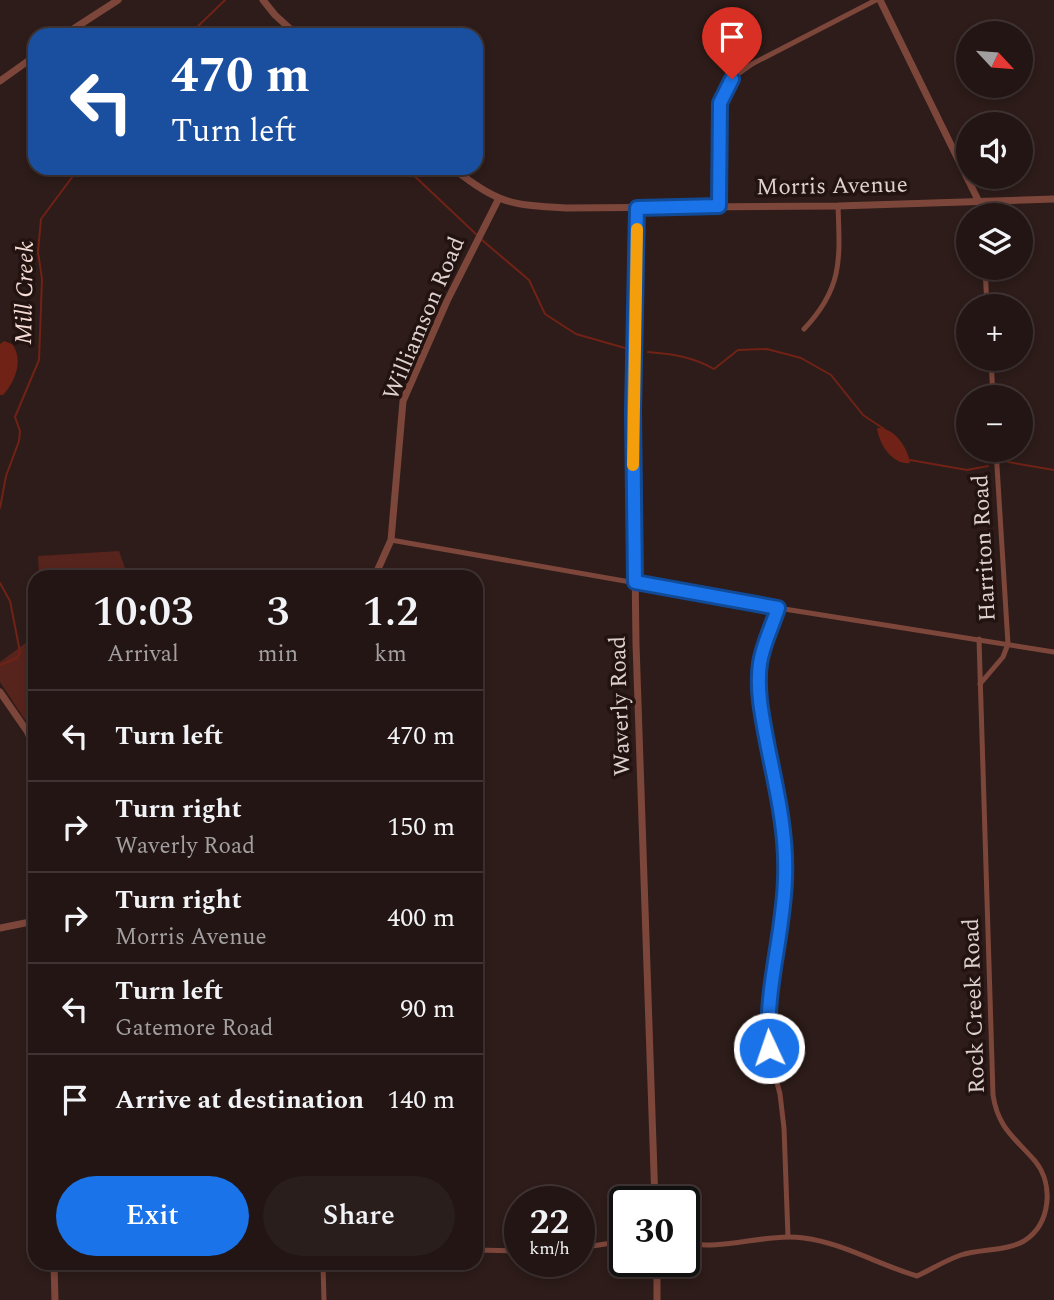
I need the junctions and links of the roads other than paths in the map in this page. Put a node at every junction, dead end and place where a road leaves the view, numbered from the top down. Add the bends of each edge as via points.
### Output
1 (118, 0) edge
2 (263, 0) edge
3 (878, 0) edge
4 (75, 28) edge
5 (289, 28) edge
6 (28, 60) edge
7 (0, 81) edge
8 (463, 175) edge
9 (498, 200) junction
10 (1054, 200) edge
11 (978, 202) junction
12 (719, 206) junction
13 (838, 206) junction
14 (637, 208) junction
15 (804, 329) dead end
16 (997, 462) edge
17 (391, 540) junction
18 (378, 570) edge
19 (635, 582) junction
20 (778, 608) junction
21 (979, 639) junction
22 (1008, 644) junction
23 (1054, 652) edge
24 (980, 684) junction
25 (0, 692) edge
26 (28, 734) edge
27 (28, 922) edge
28 (0, 928) edge
29 (654, 1186) edge
30 (788, 1237) junction
31 (700, 1247) edge
32 (483, 1250) edge
33 (504, 1251) edge
34 (54, 1270) edge
35 (323, 1270) edge
36 (657, 1277) edge
37 (55, 1300) edge
38 (324, 1300) edge
39 (657, 1300) edge

1 - 4 street
2 - 5 street
3 - 11 street
3 - 12 street via 752,64 732,79 720,103
6 - 7 street
8 - 9 street, Morris Avenue
9 - 14 street, Morris Avenue via 531,206
9 - 17 street, Williamson Road via 403,401
10 - 11 street, Morris Avenue
11 - 13 street, Morris Avenue
12 - 13 street, Morris Avenue
12 - 14 street, Morris Avenue
13 - 15 street via 837,273 826,303
14 - 19 street, Waverly Road
16 - 22 street, Harriton Road
17 - 18 street, Williamson Road
17 - 19 street
19 - 20 street
19 - 29 street, Waverly Road
20 - 21 street
20 - 30 street via 765,639 759,695 785,854 782,917 767,1021 784,1128
21 - 22 street
21 - 24 street, Rock Creek Road
22 - 23 street
22 - 24 street
24 - 30 street, Rock Creek Road via 993,1095 1000,1122 1044,1175 1045,1212 1033,1234 1022,1242 961,1255 917,1276 832,1244
25 - 26 street
27 - 28 street
30 - 31 street, Rock Creek Road
32 - 33 street
34 - 37 street
35 - 38 street
36 - 39 street

